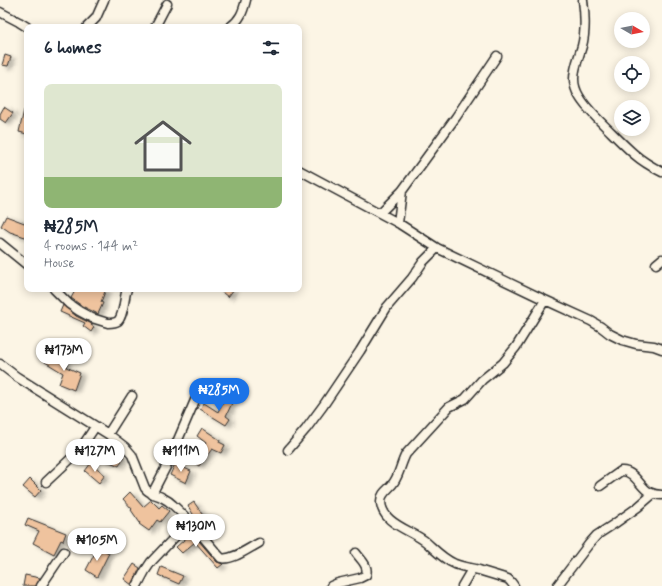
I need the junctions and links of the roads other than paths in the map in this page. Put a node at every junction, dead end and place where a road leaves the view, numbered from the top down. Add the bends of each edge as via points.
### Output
1 (104, 0) edge
2 (246, 0) edge
3 (583, 0) edge
4 (167, 4) dead end
5 (0, 12) edge
6 (90, 24) edge
7 (157, 24) edge
8 (234, 24) edge
9 (24, 25) edge
10 (497, 56) dead end
11 (302, 172) edge
12 (662, 172) edge
13 (402, 191) junction
14 (380, 214) junction
15 (398, 223) junction
16 (0, 243) edge
17 (437, 248) junction
18 (24, 263) edge
19 (57, 292) edge
20 (126, 292) edge
21 (545, 300) junction
22 (662, 349) edge
23 (0, 364) edge
24 (199, 391) dead end
25 (132, 396) dead end
26 (95, 427) junction
27 (108, 434) junction
28 (288, 450) dead end
29 (46, 482) dead end
30 (600, 486) dead end
31 (152, 494) junction
32 (653, 494) junction
33 (662, 495) edge
34 (190, 521) junction
35 (259, 543) dead end
36 (64, 552) dead end
37 (356, 553) dead end
38 (472, 568) junction
39 (41, 586) edge
40 (137, 586) edge
41 (331, 586) edge
42 (462, 586) edge
43 (514, 586) edge
44 (557, 586) edge

1 - 6 street via 96,18
2 - 8 street via 240,18
3 - 12 street via 585,26 574,79 578,95 595,117 634,154
4 - 7 street
5 - 9 street
10 - 13 street
11 - 14 street
13 - 14 street
13 - 15 street
14 - 15 street
15 - 17 street
16 - 18 street
17 - 21 street
17 - 28 street via 387,307 327,401
19 - 20 street via 86,316 111,323 117,321 121,315
21 - 22 street via 601,326 622,340
21 - 38 street via 503,363 482,380 465,399 449,407 406,454 398,476 380,499 385,514 401,528 426,542 455,564
23 - 26 street
24 - 31 street
25 - 27 street
26 - 27 street
26 - 29 street via 79,451
27 - 31 street via 132,455 145,488
30 - 32 street via 622,472 627,472
31 - 34 street via 164,498
32 - 33 street
32 - 44 street via 597,535
34 - 35 street via 221,558 231,558
34 - 40 street via 151,562
36 - 39 street
37 - 41 street via 367,570 366,575
38 - 42 street
38 - 43 street via 508,579

